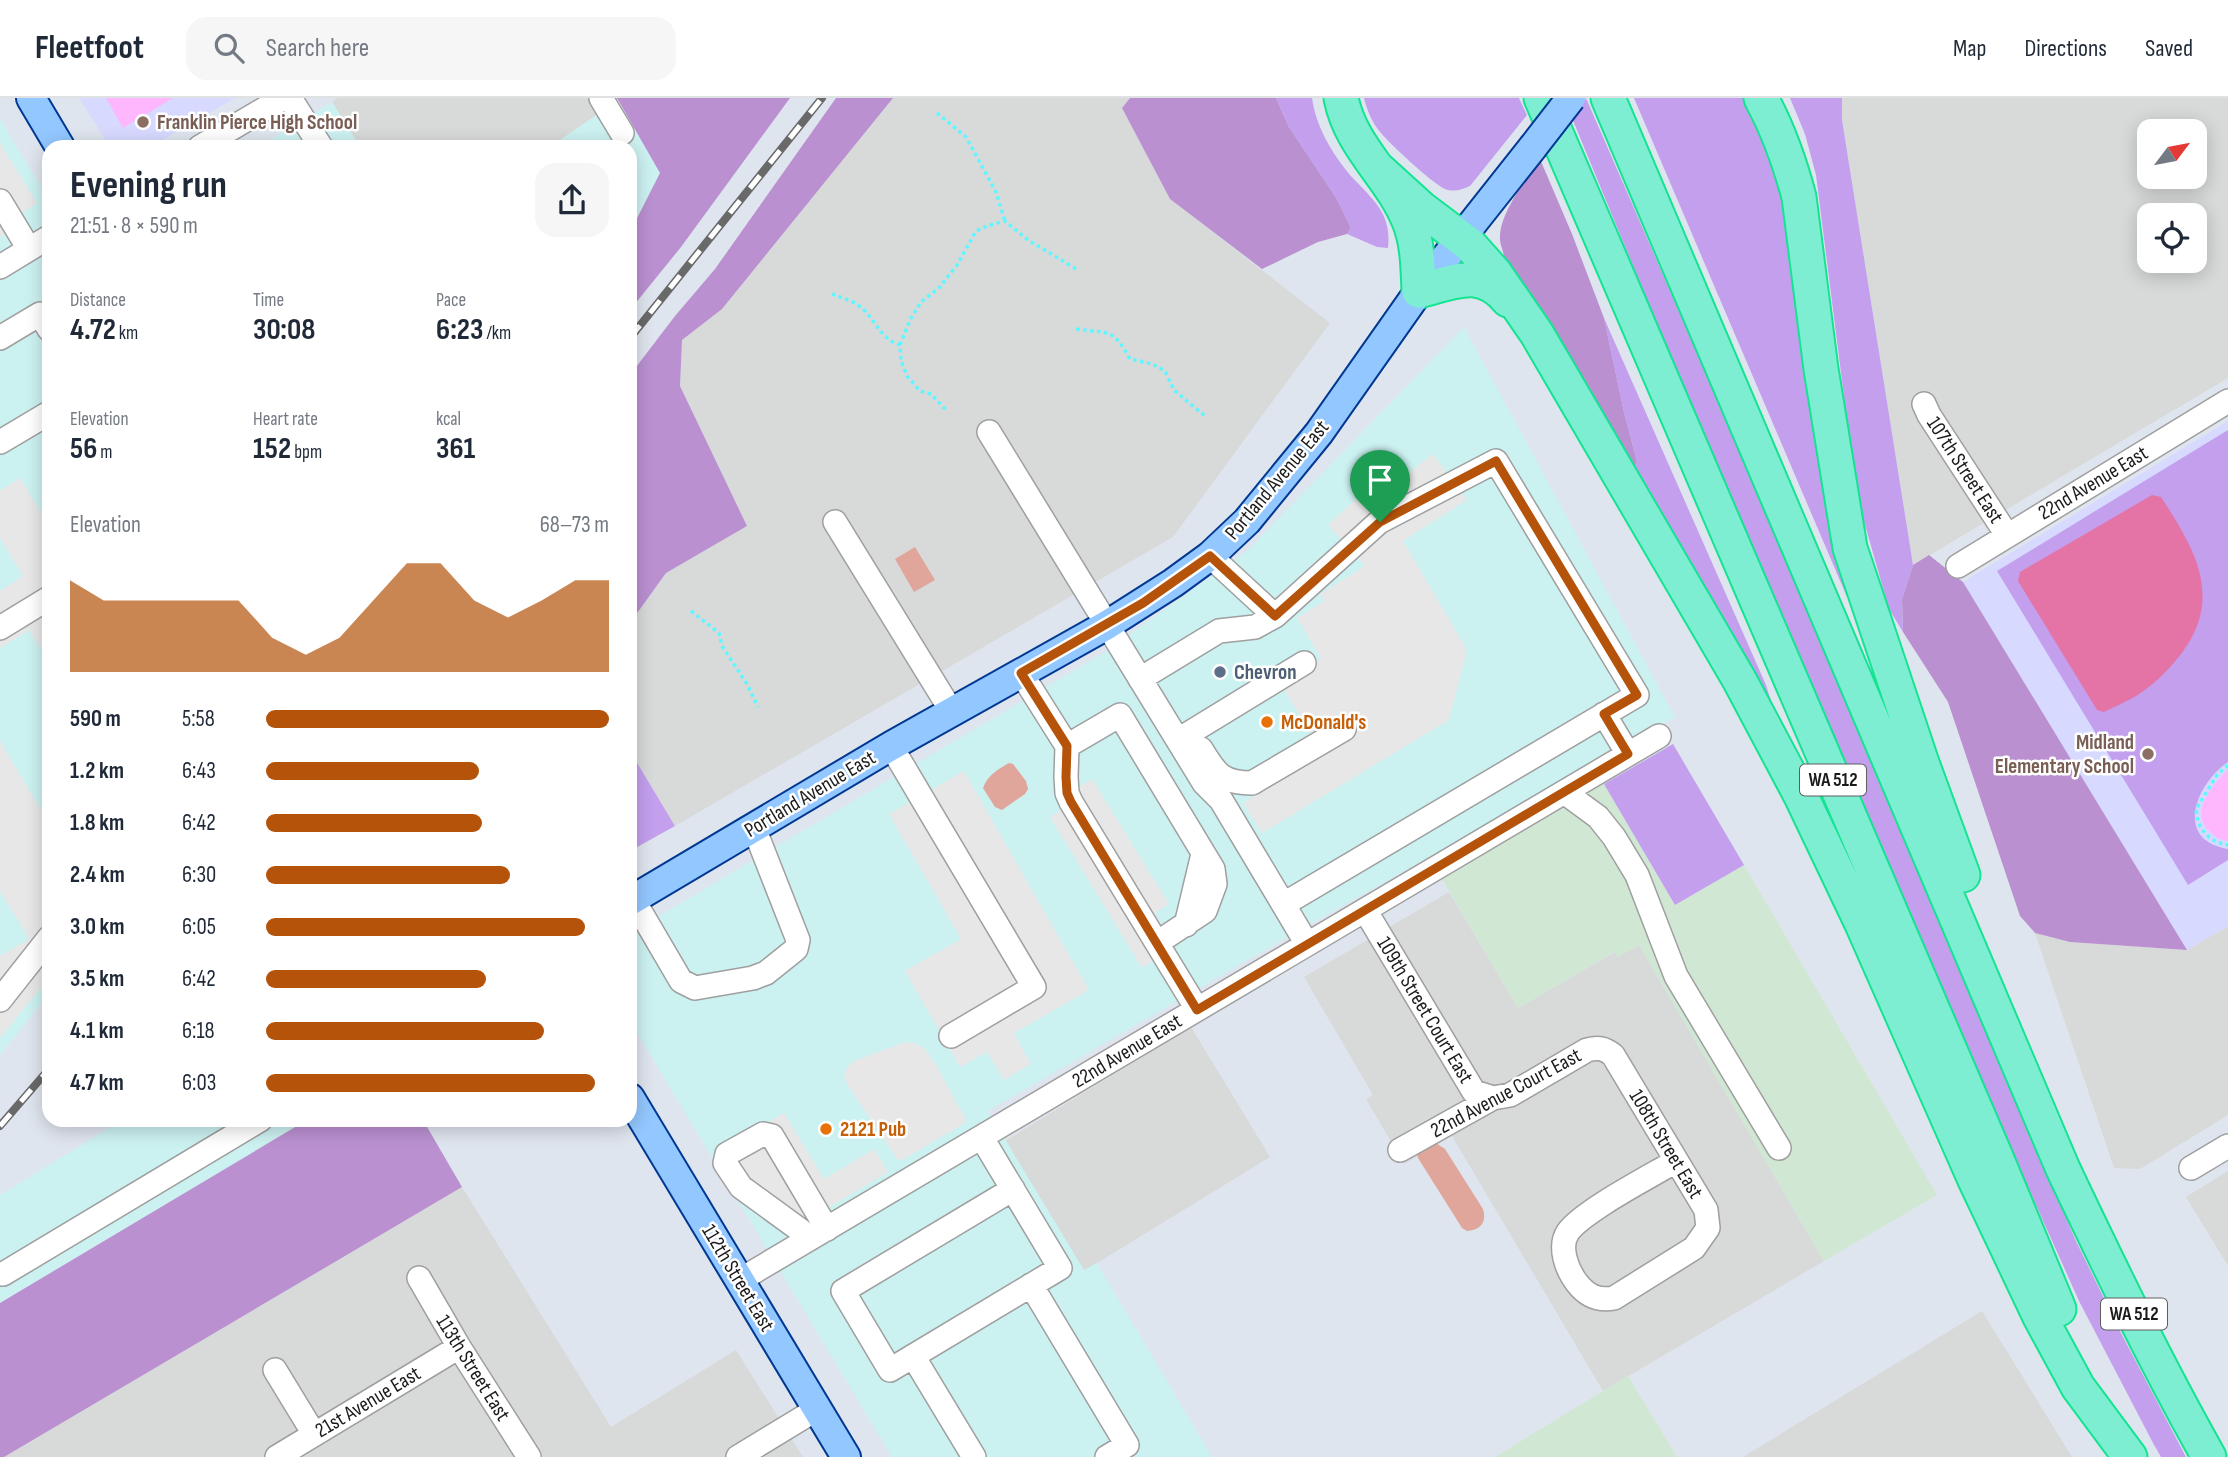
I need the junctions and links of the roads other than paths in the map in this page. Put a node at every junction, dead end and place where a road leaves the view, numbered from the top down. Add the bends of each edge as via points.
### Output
1 (31, 98) edge
2 (601, 98) edge
3 (1341, 98) edge
4 (1541, 98) edge
5 (1571, 98) edge
6 (1608, 98) edge
7 (1761, 98) edge
8 (282, 99) edge
9 (622, 133) dead end
10 (56, 140) edge
11 (212, 140) edge
12 (315, 140) edge
13 (1377, 168) junction
14 (0, 201) edge
15 (1462, 238) junction
16 (42, 241) edge
17 (29, 249) junction
18 (0, 267) edge
19 (1419, 291) junction
20 (42, 317) edge
21 (1537, 334) junction
22 (0, 338) edge
23 (2228, 401) edge
24 (1924, 404) dead end
25 (42, 417) edge
26 (989, 432) dead end
27 (0, 442) edge
28 (835, 522) dead end
29 (2007, 535) junction
30 (1210, 556) junction
31 (1958, 566) dead end
32 (42, 602) edge
33 (1275, 616) junction
34 (1107, 625) junction
35 (0, 628) edge
36 (1304, 663) dead end
37 (1021, 673) junction
38 (1140, 679) junction
39 (952, 712) junction
40 (1604, 714) junction
41 (1344, 729) dead end
42 (1184, 736) junction
43 (1659, 736) dead end
44 (891, 746) junction
45 (1067, 746) junction
46 (1628, 754) junction
47 (1564, 792) junction
48 (754, 828) junction
49 (637, 896) edge
50 (1284, 904) junction
51 (637, 910) edge
52 (1365, 910) junction
53 (1157, 943) junction
54 (1307, 944) junction
55 (42, 947) edge
56 (0, 1000) edge
57 (1197, 1010) junction
58 (951, 1036) dead end
59 (1613, 1055) joint
60 (1493, 1098) junction
61 (637, 1110) edge
62 (248, 1127) edge
63 (982, 1138) junction
64 (2228, 1146) edge
65 (1779, 1148) dead end
66 (1400, 1150) dead end
67 (1676, 1161) junction
68 (2191, 1168) dead end
69 (2063, 1169) junction
70 (1013, 1189) junction
71 (3, 1274) dead end
72 (419, 1278) dead end
73 (740, 1280) junction
74 (1031, 1285) junction
75 (459, 1347) junction
76 (914, 1356) junction
77 (275, 1370) dead end
78 (817, 1409) junction
79 (314, 1434) junction
80 (277, 1457) edge
81 (529, 1457) edge
82 (738, 1457) edge
83 (846, 1457) edge
84 (974, 1457) edge
85 (1107, 1457) edge
86 (2133, 1457) edge
87 (2209, 1457) edge

1 - 10 main road
2 - 9 street
3 - 13 highway via 1357,142
4 - 86 highway, WA 512 via 2069,1331
5 - 15 main road, Portland Avenue East, bridge
6 - 69 highway, WA 512
7 - 69 highway via 1799,197 1850,548
8 - 11 street
8 - 12 street
13 - 15 highway
13 - 19 highway via 1409,222 1417,251
14 - 17 street
15 - 19 main road, Portland Avenue East
15 - 21 highway via 1495,273
16 - 17 street
17 - 18 street
19 - 21 highway via 1461,280 1488,283 1499,289
19 - 30 main road, Portland Avenue East via 1302,454 1247,521
20 - 22 street via 40,314
21 - 86 highway via 1740,681 1801,796 2040,1317 2078,1387
23 - 29 street, 22nd Avenue East
24 - 29 street, 107th Street East
25 - 27 street
26 - 34 street
28 - 39 street
29 - 31 street, 22nd Avenue East
30 - 33 street
30 - 34 main road, Portland Avenue East
32 - 35 street
33 - 38 street via 1255,627 1219,631
33 - 40 street via 1380,522 1496,461 1637,695
34 - 37 main road, Portland Avenue East
34 - 38 street
36 - 42 street
37 - 39 main road, Portland Avenue East
37 - 45 street
38 - 42 street
39 - 44 main road, Portland Avenue East
40 - 46 street
40 - 50 street
41 - 42 street via 1252,783 1235,783 1215,773
42 - 50 street via 1204,783 1221,800
43 - 46 street, 22nd Avenue East
44 - 48 main road, Portland Avenue East
44 - 58 street via 1034,987
45 - 53 street via 1071,802
45 - 53 street via 1120,715 1203,854 1186,925
46 - 47 street, 22nd Avenue East
47 - 52 street, 22nd Avenue East
47 - 65 street via 1598,817 1637,875 1676,975
48 - 49 main road, Portland Avenue East
48 - 51 street via 798,940 796,949 766,973 687,986
50 - 54 street
52 - 54 street, 22nd Avenue East
52 - 60 street, 109th Street Court East via 1474,1092
53 - 57 street
54 - 57 street, 22nd Avenue East
55 - 56 street
57 - 63 street, 22nd Avenue East
59 - 60 street, 22nd Avenue Court East via 1596,1047 1587,1050 1510,1095
59 - 67 street, 108th Street East
60 - 66 street, 22nd Avenue Court East
61 - 73 main road, 112th Street East
62 - 71 street
63 - 70 street
63 - 73 street, 22nd Avenue East
64 - 68 street
67 - 67 street, 108th Street East via 1584,1216 1566,1234 1568,1267 1592,1296 1614,1298 1694,1248 1704,1236 1706,1210
69 - 87 highway, WA 512
70 - 74 street via 1060,1268
70 - 76 street via 843,1292 890,1370
72 - 75 street, 113th Street East
73 - 78 main road, 112th Street East
74 - 76 street
74 - 85 street via 1127,1445
75 - 79 street, 21st Avenue East
75 - 81 street, 113th Street East
76 - 84 street
77 - 79 street
78 - 82 street
78 - 83 main road, 112th Street East
79 - 80 street, 21st Avenue East

